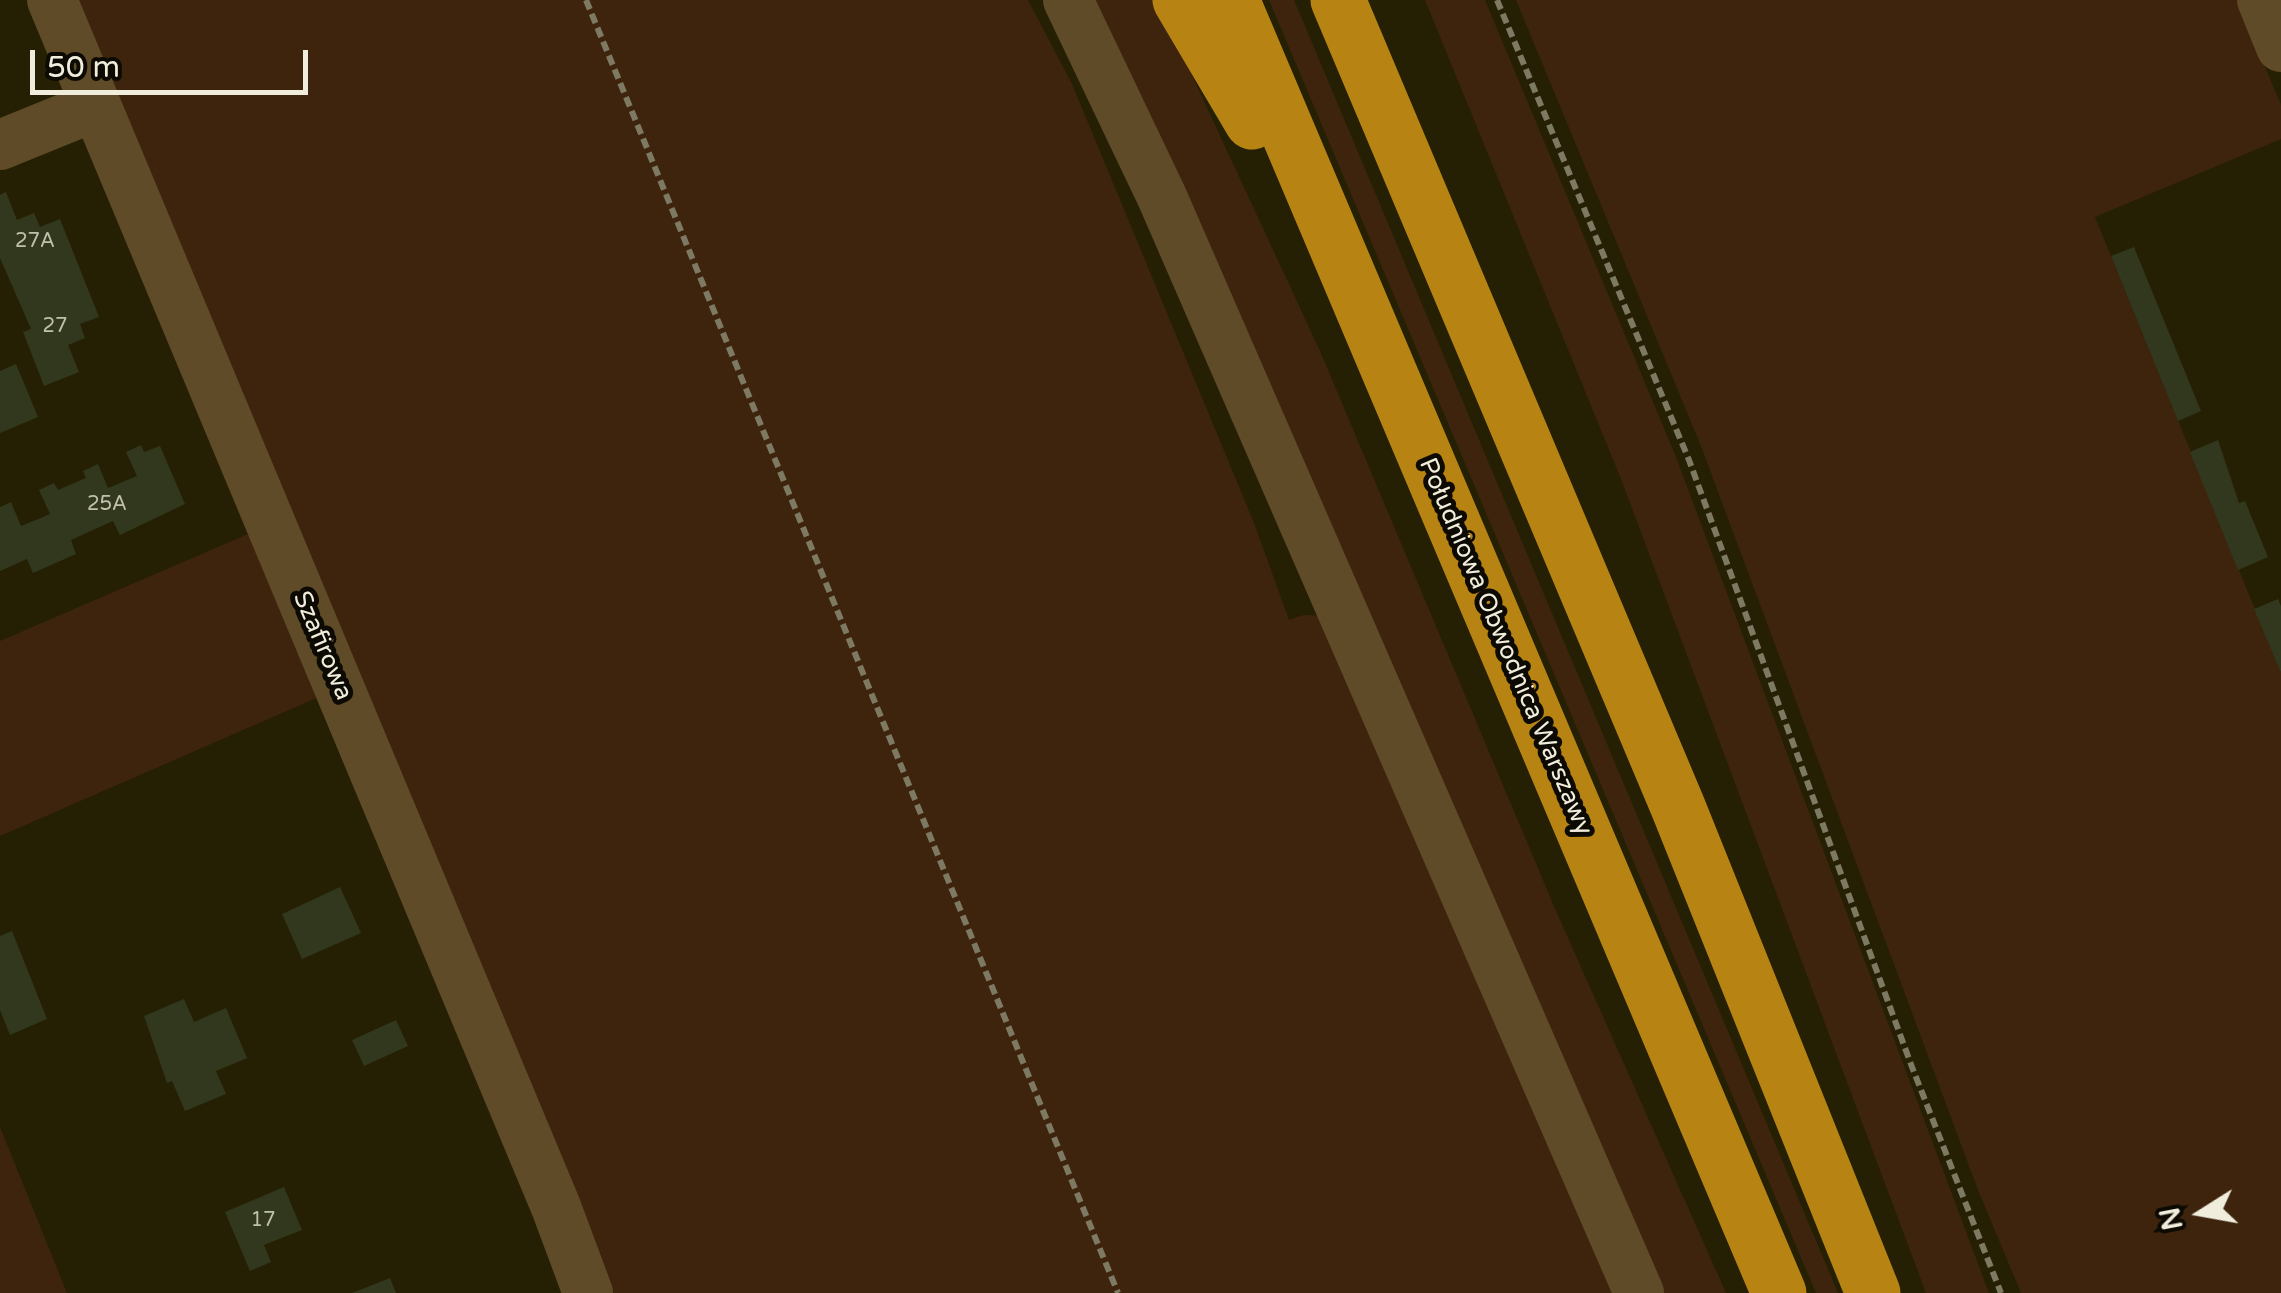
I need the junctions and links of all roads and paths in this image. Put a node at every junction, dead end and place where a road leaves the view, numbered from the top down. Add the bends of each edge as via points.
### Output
1 (52, 0) edge
2 (586, 0) edge
3 (1068, 0) edge
4 (1180, 0) edge
5 (1232, 0) edge
6 (1338, 0) edge
7 (1497, 0) edge
8 (2262, 0) edge
9 (2281, 46) edge
10 (96, 106) junction
11 (0, 144) edge
12 (1358, 301) junction
13 (588, 1293) edge
14 (1118, 1293) edge
15 (1639, 1293) edge
16 (1779, 1293) edge
17 (1873, 1293) edge
18 (2001, 1293) edge

1 - 10 street, Szafirowa
2 - 14 path
3 - 15 street via 1162,197
4 - 12 highway
5 - 12 highway, Południowa Obwodnica Warszawy
6 - 17 highway via 1678,808
7 - 18 path via 1689,460
8 - 9 street
10 - 11 street
10 - 13 street, Szafirowa
12 - 16 highway, Południowa Obwodnica Warszawy

